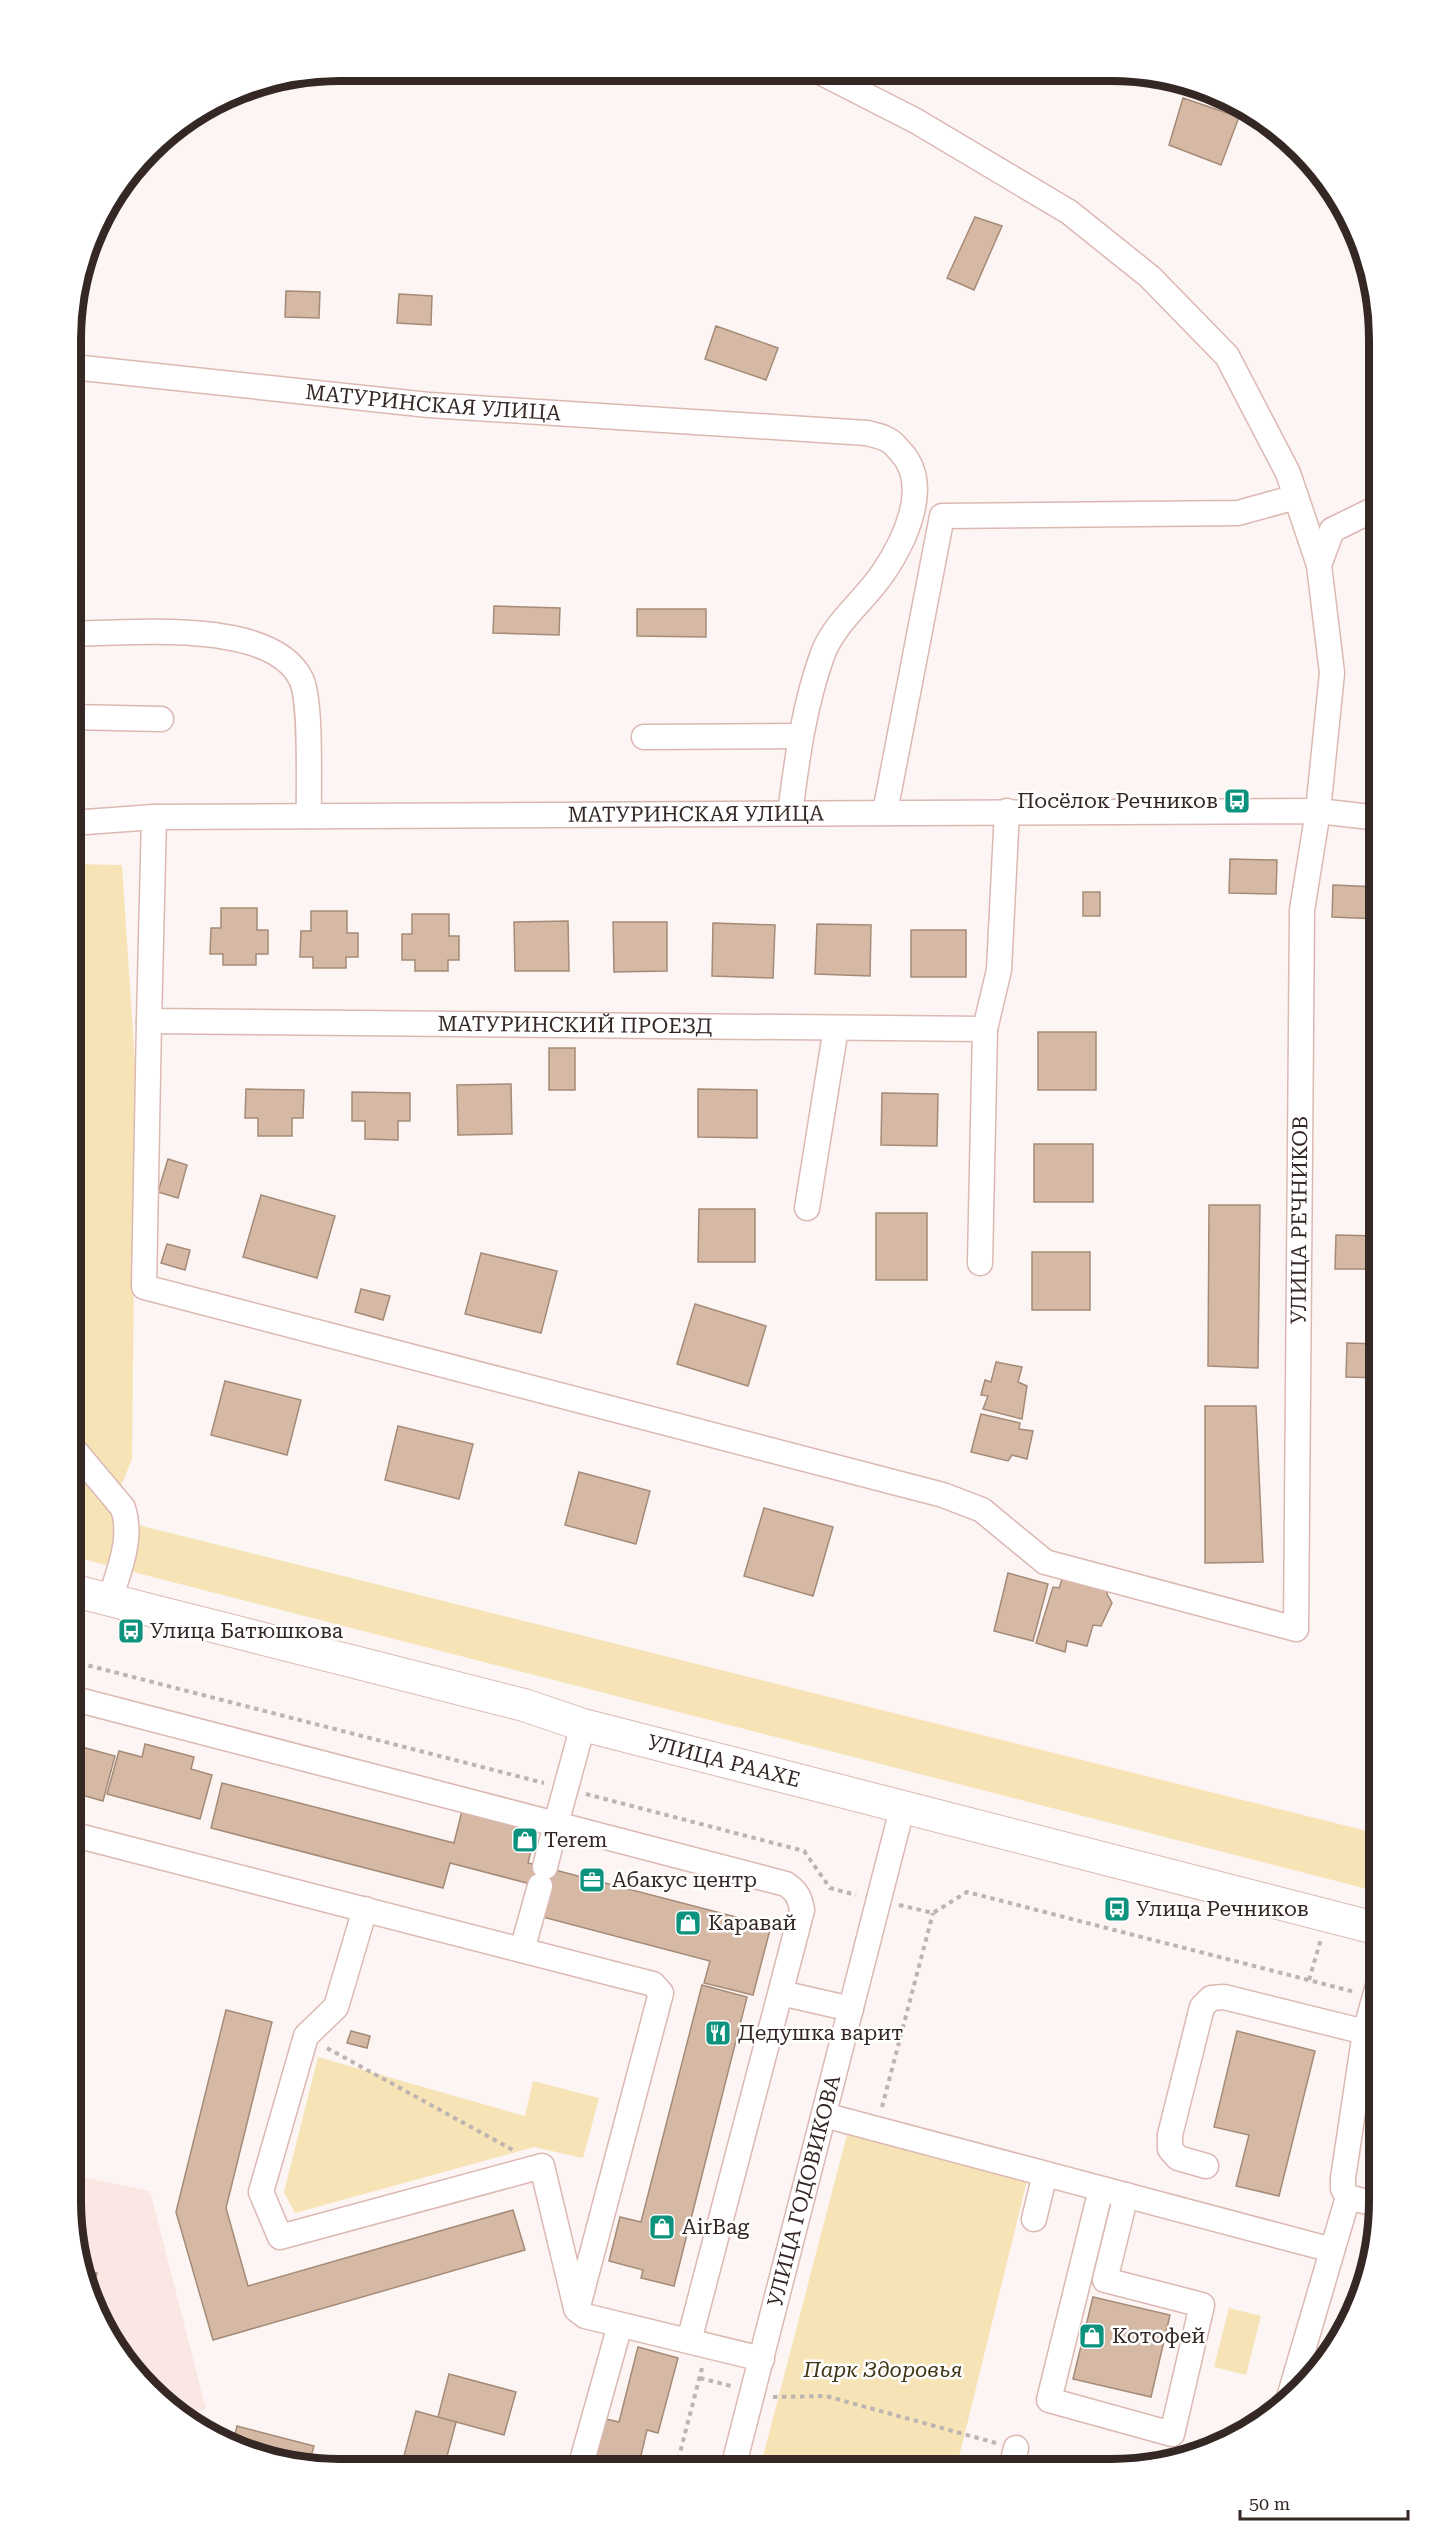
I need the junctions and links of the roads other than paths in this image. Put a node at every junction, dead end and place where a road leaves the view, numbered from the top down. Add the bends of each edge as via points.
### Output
1 (836, 81) edge
2 (81, 368) edge
3 (1296, 497) junction
4 (1369, 512) edge
5 (1319, 565) junction
6 (81, 634) edge
7 (81, 717) edge
8 (161, 719) dead end
9 (800, 736) junction
10 (644, 737) dead end
11 (885, 812) junction
12 (1006, 812) junction
13 (1318, 812) junction
14 (790, 813) junction
15 (309, 816) junction
16 (154, 817) junction
17 (1369, 817) edge
18 (81, 822) edge
19 (149, 1021) junction
20 (836, 1028) junction
21 (985, 1029) junction
22 (807, 1208) dead end
23 (980, 1263) dead end
24 (81, 1458) edge
25 (81, 1593) edge
26 (110, 1600) junction
27 (81, 1701) edge
28 (583, 1725) junction
29 (902, 1809) junction
30 (556, 1824) junction
31 (81, 1836) edge
32 (365, 1909) junction
33 (1369, 1926) edge
34 (522, 1950) junction
35 (781, 1993) junction
36 (851, 2009) junction
37 (1369, 2018) edge
38 (1365, 2032) junction
39 (824, 2115) junction
40 (1206, 2166) dead end
41 (1045, 2174) junction
42 (1101, 2188) junction
43 (1126, 2195) junction
44 (1348, 2197) junction
45 (1369, 2202) edge
46 (1034, 2219) dead end
47 (1332, 2250) junction
48 (577, 2310) junction
49 (620, 2325) junction
50 (698, 2343) junction
51 (762, 2359) junction
52 (1293, 2385) edge
53 (583, 2459) edge
54 (735, 2459) edge

1 - 3 street via 916,121 1069,212 1150,277 1227,356 1288,473
2 - 9 street, МАТУРИНСКАЯ УЛИЦА via 429,405 867,433 890,440 908,459 914,480 912,512 902,542 882,576 851,609 824,652
3 - 5 street
3 - 11 street via 1238,513 942,516
4 - 5 street via 1332,530
5 - 13 street via 1332,674
6 - 15 street via 185,633 249,643 279,655 295,669 306,694
7 - 8 street
9 - 10 street
9 - 14 street, МАТУРИНСКАЯ УЛИЦА
11 - 12 street, МАТУРИНСКАЯ УЛИЦА
11 - 14 street, МАТУРИНСКАЯ УЛИЦА
12 - 13 street, МАТУРИНСКАЯ УЛИЦА
12 - 21 street via 999,970
13 - 17 street, МАТУРИНСКАЯ УЛИЦА
13 - 19 street, УЛИЦА РЕЧНИКОВ via 1302,910 1296,1629 1045,1562 982,1509 942,1495 144,1287
14 - 15 street, МАТУРИНСКАЯ УЛИЦА
15 - 16 street, МАТУРИНСКАЯ УЛИЦА
16 - 18 street, МАТУРИНСКАЯ УЛИЦА
16 - 19 street
19 - 20 street, МАТУРИНСКИЙ ПРОЕЗД
20 - 21 street, МАТУРИНСКИЙ ПРОЕЗД
20 - 22 street
21 - 23 street
24 - 26 street via 123,1508 127,1519 128,1538
25 - 26 main road, УЛИЦА РААХЕ
26 - 28 main road, УЛИЦА РААХЕ via 524,1705
27 - 30 street
28 - 29 main road, УЛИЦА РААХЕ
28 - 30 street
29 - 33 main road, УЛИЦА РААХЕ
29 - 36 street, УЛИЦА ГОДОВИКОВА
30 - 34 street
30 - 35 street via 786,1884 796,1891 802,1910
31 - 32 street
32 - 34 street
32 - 48 street via 336,2007 306,2036 261,2192 280,2238 542,2166
34 - 48 street via 653,1984 661,1993
35 - 36 street
35 - 50 street
36 - 39 street, УЛИЦА ГОДОВИКОВА
37 - 38 street
38 - 40 street via 1224,1997 1211,1998 1202,2007 1170,2135 1170,2149 1178,2158
38 - 44 street via 1342,2178
39 - 41 street
39 - 51 street, УЛИЦА ГОДОВИКОВА
41 - 42 street
41 - 46 street
42 - 43 street
42 - 43 street via 1049,2400 1172,2434 1202,2305 1105,2280
43 - 47 street
44 - 45 street
44 - 47 street
47 - 52 street
48 - 49 street via 585,2316
49 - 50 street
49 - 53 street
50 - 51 street
51 - 54 street, УЛИЦА ГОДОВИКОВА

